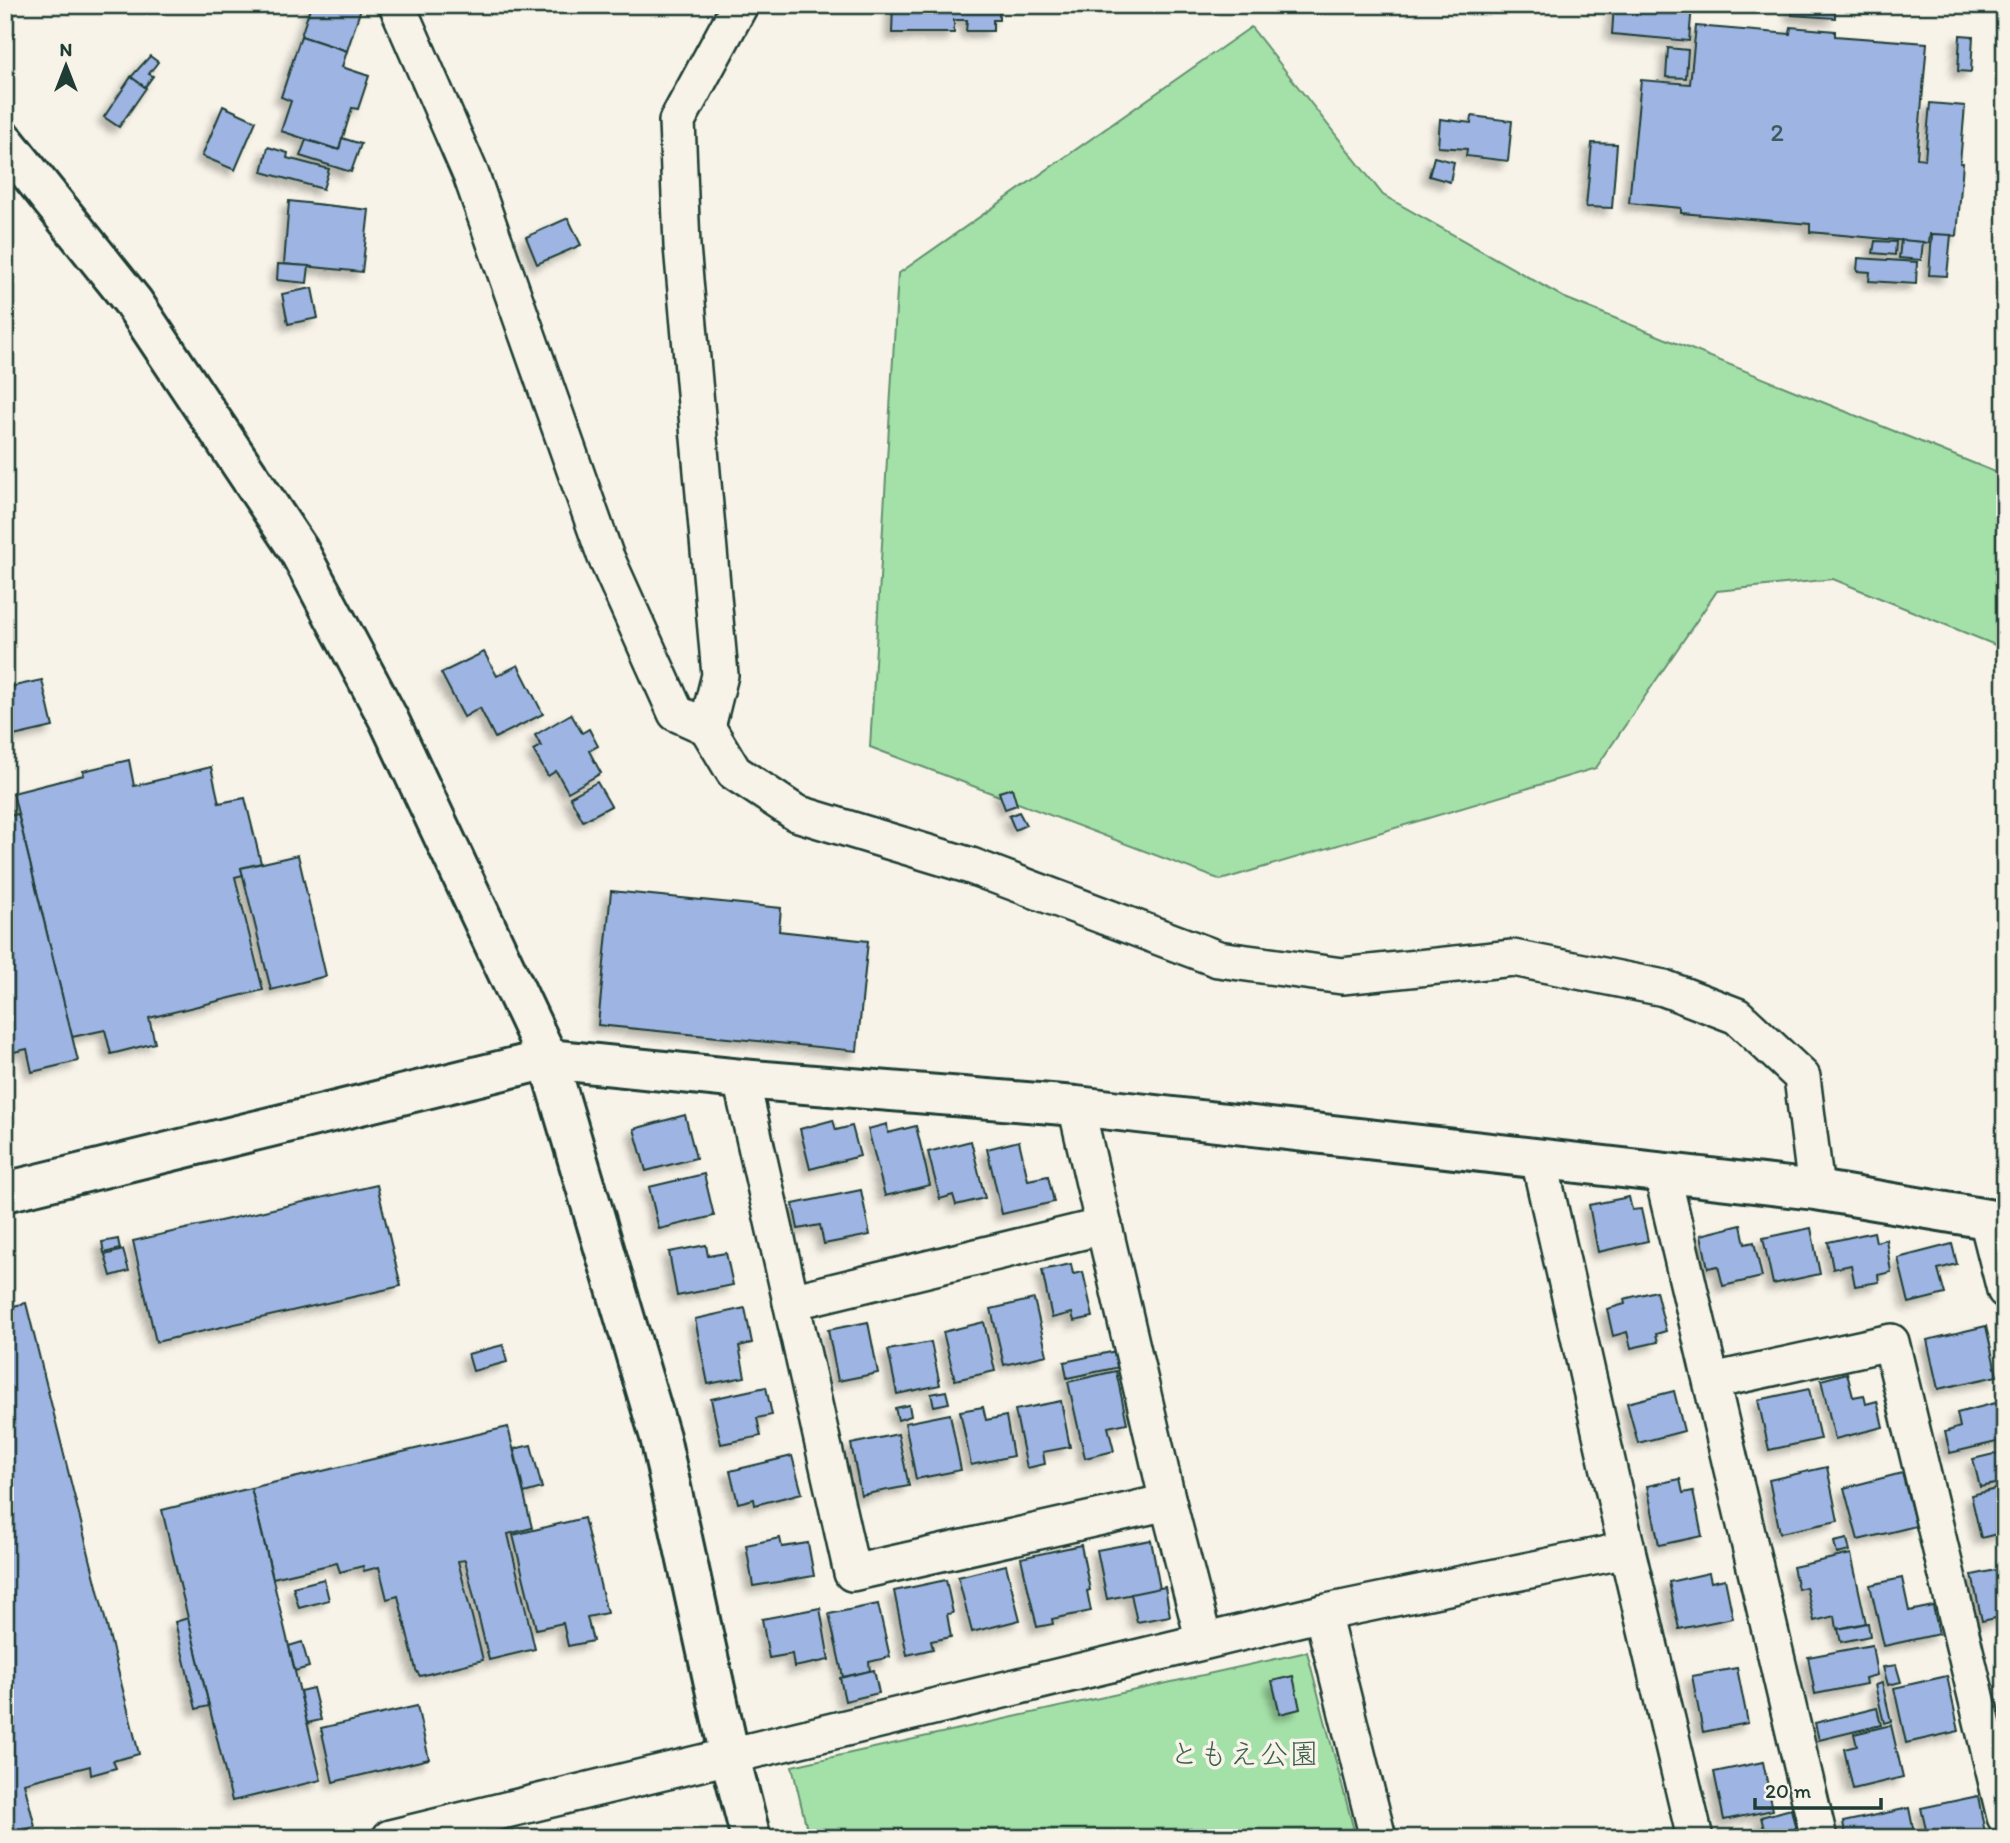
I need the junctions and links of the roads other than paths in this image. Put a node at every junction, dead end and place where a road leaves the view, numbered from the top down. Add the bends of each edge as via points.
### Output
1 (397, 5) edge
2 (740, 5) edge
3 (5, 142) edge
4 (707, 727) junction
5 (548, 1059) junction
6 (741, 1079) junction
7 (1076, 1106) junction
8 (1539, 1160) junction
9 (1662, 1173) junction
10 (1816, 1190) junction
11 (5, 1192) edge
12 (1996, 1220) edge
13 (1104, 1226) junction
14 (2005, 1290) edge
15 (791, 1302) junction
16 (1712, 1381) junction
17 (1168, 1502) junction
18 (1627, 1550) junction
19 (1322, 1613) junction
20 (1204, 1641) junction
21 (730, 1757) junction
22 (2005, 1817) edge
23 (390, 1838) edge
24 (751, 1838) edge
25 (1378, 1838) edge
26 (1695, 1838) edge
27 (1819, 1838) edge

1 - 4 street via 471,175 605,555 676,713
2 - 4 street via 677,121 682,246 720,676
3 - 5 street via 133,302 299,551 388,718
4 - 10 street via 734,772 796,813 971,866 1218,959 1342,976 1513,958 1664,988 1737,1016 1802,1077
5 - 6 street
5 - 11 street
5 - 21 street via 660,1437
6 - 7 street
6 - 15 street
7 - 8 street
7 - 13 street
8 - 9 street
8 - 18 street
9 - 10 street
9 - 16 street
10 - 12 street
12 - 14 street
13 - 15 street
13 - 17 street
15 - 17 street via 852,1573
16 - 22 street via 1891,1342
16 - 27 street
17 - 20 street
18 - 19 street
18 - 26 street
19 - 20 street
19 - 25 street
20 - 21 street
21 - 23 street
21 - 24 street

